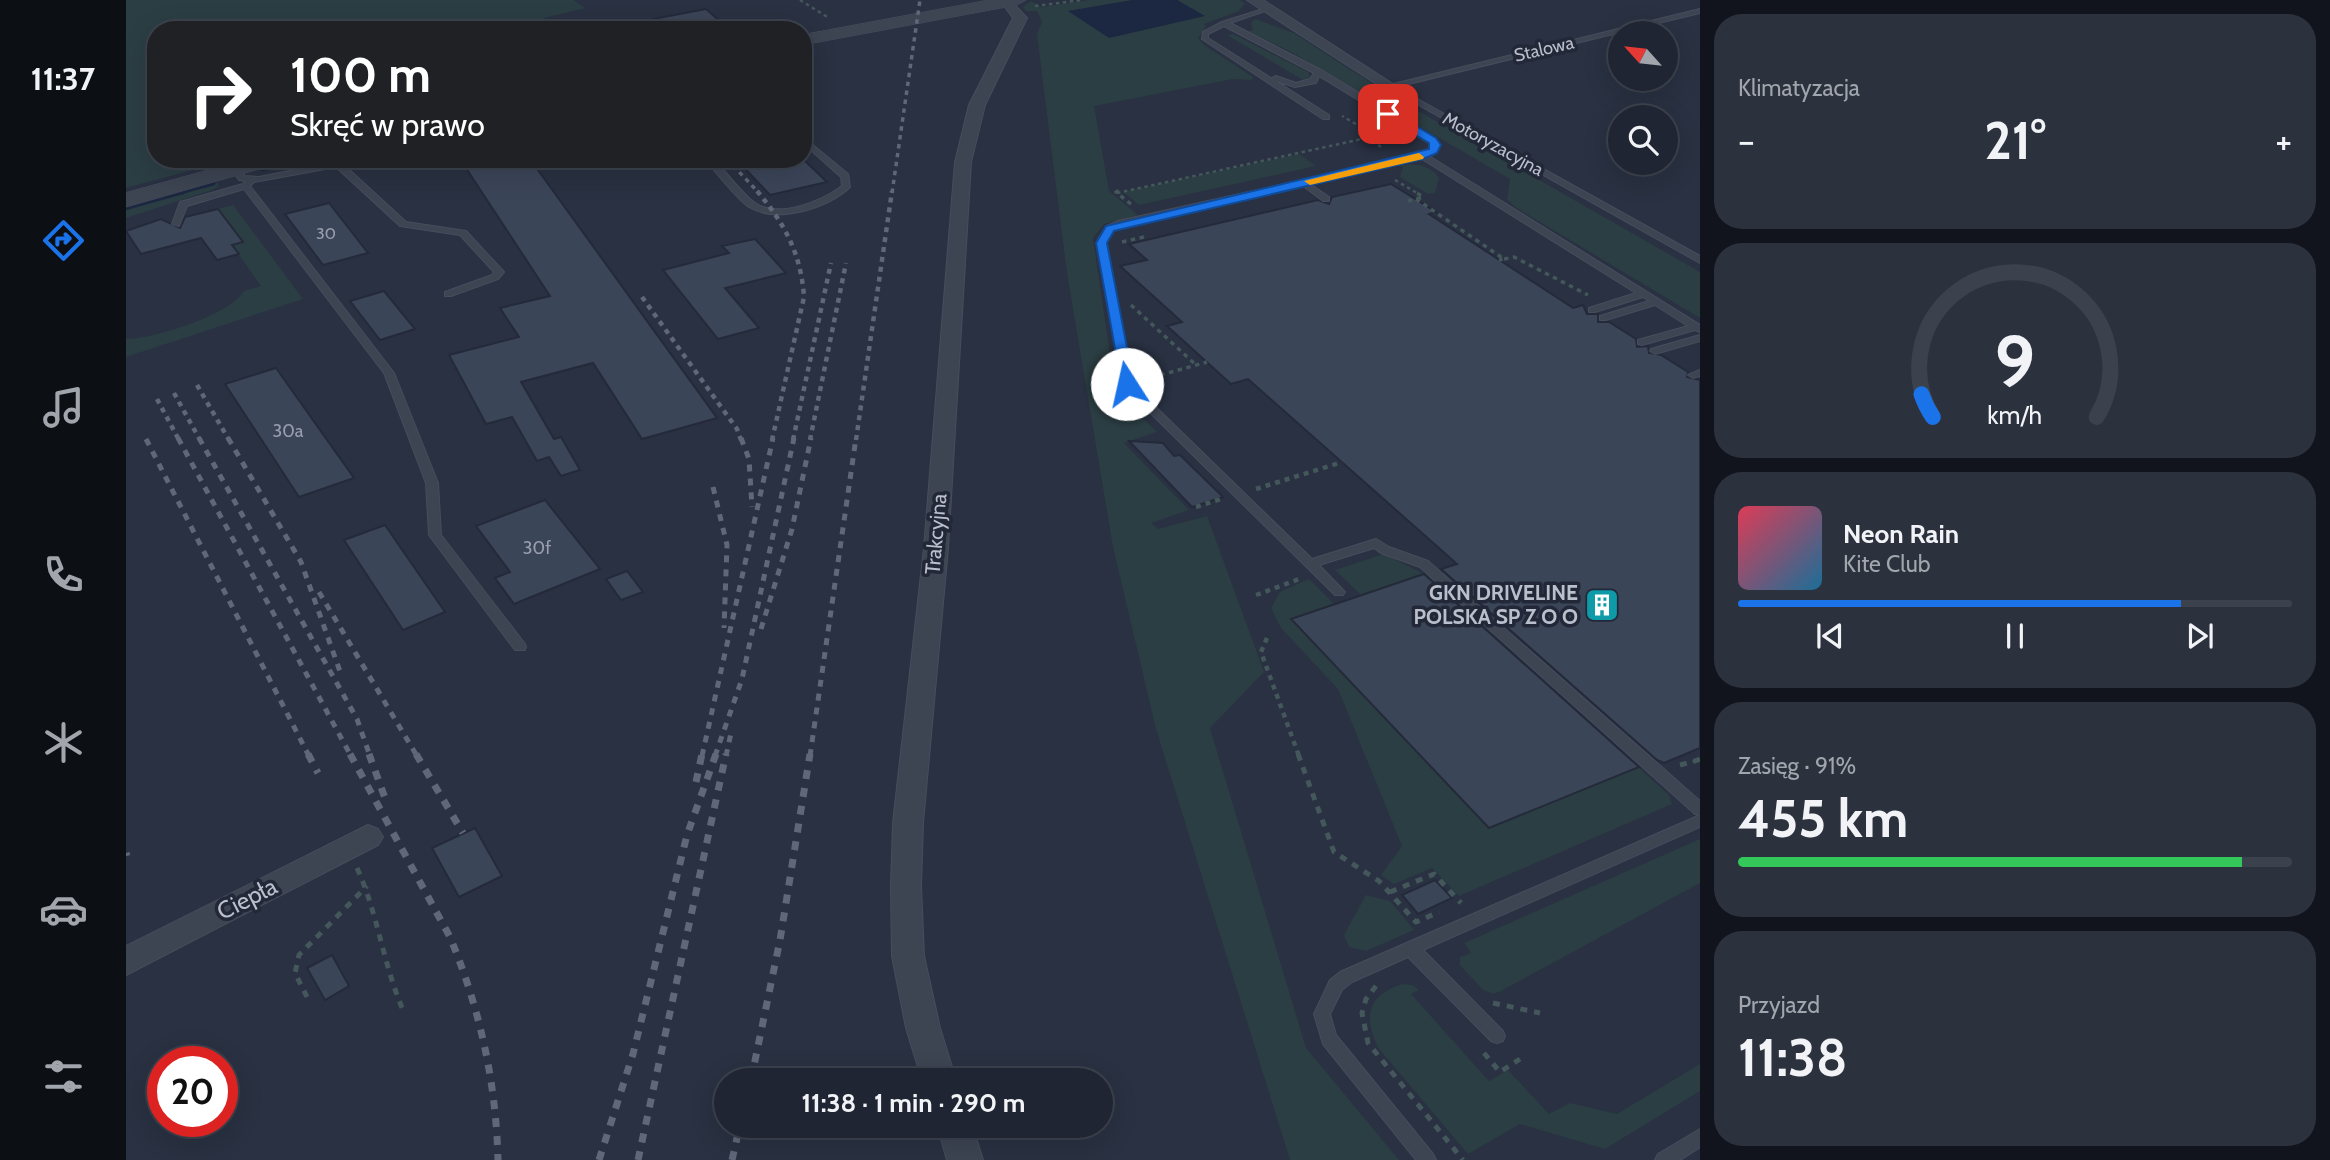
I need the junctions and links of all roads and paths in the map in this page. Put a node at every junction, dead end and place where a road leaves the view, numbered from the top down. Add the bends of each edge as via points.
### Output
1 (1040, 0) edge
2 (1082, 0) edge
3 (1254, 0) edge
4 (1012, 4) edge
5 (1048, 5) junction
6 (1268, 9) junction
7 (1700, 11) edge
8 (1224, 23) junction
9 (812, 38) edge
10 (1234, 60) junction
11 (1318, 72) junction
12 (1389, 86) junction
13 (1337, 113) dead end
14 (1368, 116) dead end
15 (1326, 117) dead end
16 (1361, 127) junction
17 (1366, 138) junction
18 (812, 147) edge
19 (1391, 153) dead end
20 (1423, 156) junction
21 (260, 168) edge
22 (313, 168) edge
23 (342, 168) edge
24 (717, 168) edge
25 (244, 179) junction
26 (1395, 180) dead end
27 (1304, 183) junction
28 (1326, 199) dead end
29 (1416, 199) junction
30 (126, 200) edge
31 (1408, 201) dead end
32 (1148, 218) junction
33 (176, 224) dead end
34 (1116, 244) dead end
35 (1499, 260) dead end
36 (1700, 260) edge
37 (448, 294) dead end
38 (1644, 294) junction
39 (1124, 299) dead end
40 (1656, 302) junction
41 (1592, 310) dead end
42 (1603, 318) dead end
43 (1698, 328) edge
44 (1700, 338) edge
45 (1642, 342) dead end
46 (1655, 351) dead end
47 (1196, 365) dead end
48 (1342, 462) dead end
49 (1240, 494) junction
50 (1196, 507) dead end
51 (1310, 564) junction
52 (1339, 592) dead end
53 (1267, 638) dead end
54 (520, 647) dead end
55 (1700, 759) edge
56 (1700, 766) edge
57 (1700, 810) edge
58 (1700, 821) edge
59 (357, 842) joint
60 (367, 886) junction
61 (1390, 892) junction
62 (1473, 897) dead end
63 (1461, 903) junction
64 (1411, 949) junction
65 (126, 961) edge
66 (1383, 980) dead end
67 (1482, 994) dead end
68 (307, 997) dead end
69 (403, 1010) dead end
70 (1540, 1013) dead end
71 (1497, 1036) dead end
72 (1475, 1044) dead end
73 (1520, 1059) dead end
74 (935, 1068) edge
75 (1700, 1137) edge
76 (958, 1138) edge
77 (965, 1160) edge
78 (1427, 1160) edge
79 (1463, 1160) edge
80 (1664, 1160) edge

1 - 5 path
2 - 5 path
3 - 6 street, Motoryzacyjna
4 - 5 path
4 - 9 street
4 - 74 street, Trakcyjna via 1020,18 987,75 968,127 936,548 908,823 908,956
6 - 8 lane
6 - 12 street, Motoryzacyjna
7 - 12 lane, Stalowa
8 - 10 lane via 1207,31 1205,39
8 - 11 lane
10 - 11 lane via 1290,84 1313,81
10 - 15 lane
11 - 20 lane via 1433,141 1433,151
12 - 36 lane, Motoryzacyjna
13 - 16 path
14 - 16 path via 1380,122
16 - 17 path
17 - 19 path
17 - 32 path via 1116,192
18 - 24 lane via 845,176 846,187 822,203 791,211 752,205
20 - 27 lane
20 - 38 lane
21 - 25 street
22 - 25 lane
23 - 37 lane via 403,224 463,233 499,272
25 - 30 street
25 - 33 lane via 183,204
25 - 54 lane via 389,373 432,483 435,536
26 - 29 path via 1423,197
27 - 28 lane
27 - 32 lane
29 - 31 path
29 - 35 path via 1504,259
32 - 34 path via 1165,232
32 - 49 lane via 1110,228 1102,243 1127,384
38 - 40 lane
38 - 41 lane
39 - 47 path
40 - 42 lane
40 - 43 lane
43 - 45 lane
44 - 46 lane
48 - 49 path
49 - 50 path
49 - 51 lane
51 - 52 lane
51 - 57 lane via 1376,542 1385,550 1424,564
53 - 61 path via 1261,652 1334,852
55 - 56 path via 1695,761
58 - 64 lane
59 - 60 path
59 - 65 street, Ciepła
60 - 68 path via 299,955 295,973
60 - 69 path via 392,989
61 - 63 path via 1434,874
61 - 63 path via 1416,922
62 - 63 path
64 - 71 lane
64 - 78 lane via 1346,977 1336,985 1322,1014 1329,1039
66 - 79 path via 1366,998 1362,1010 1367,1043
67 - 70 path via 1490,1002
72 - 73 path via 1500,1072
75 - 80 lane
76 - 77 street

